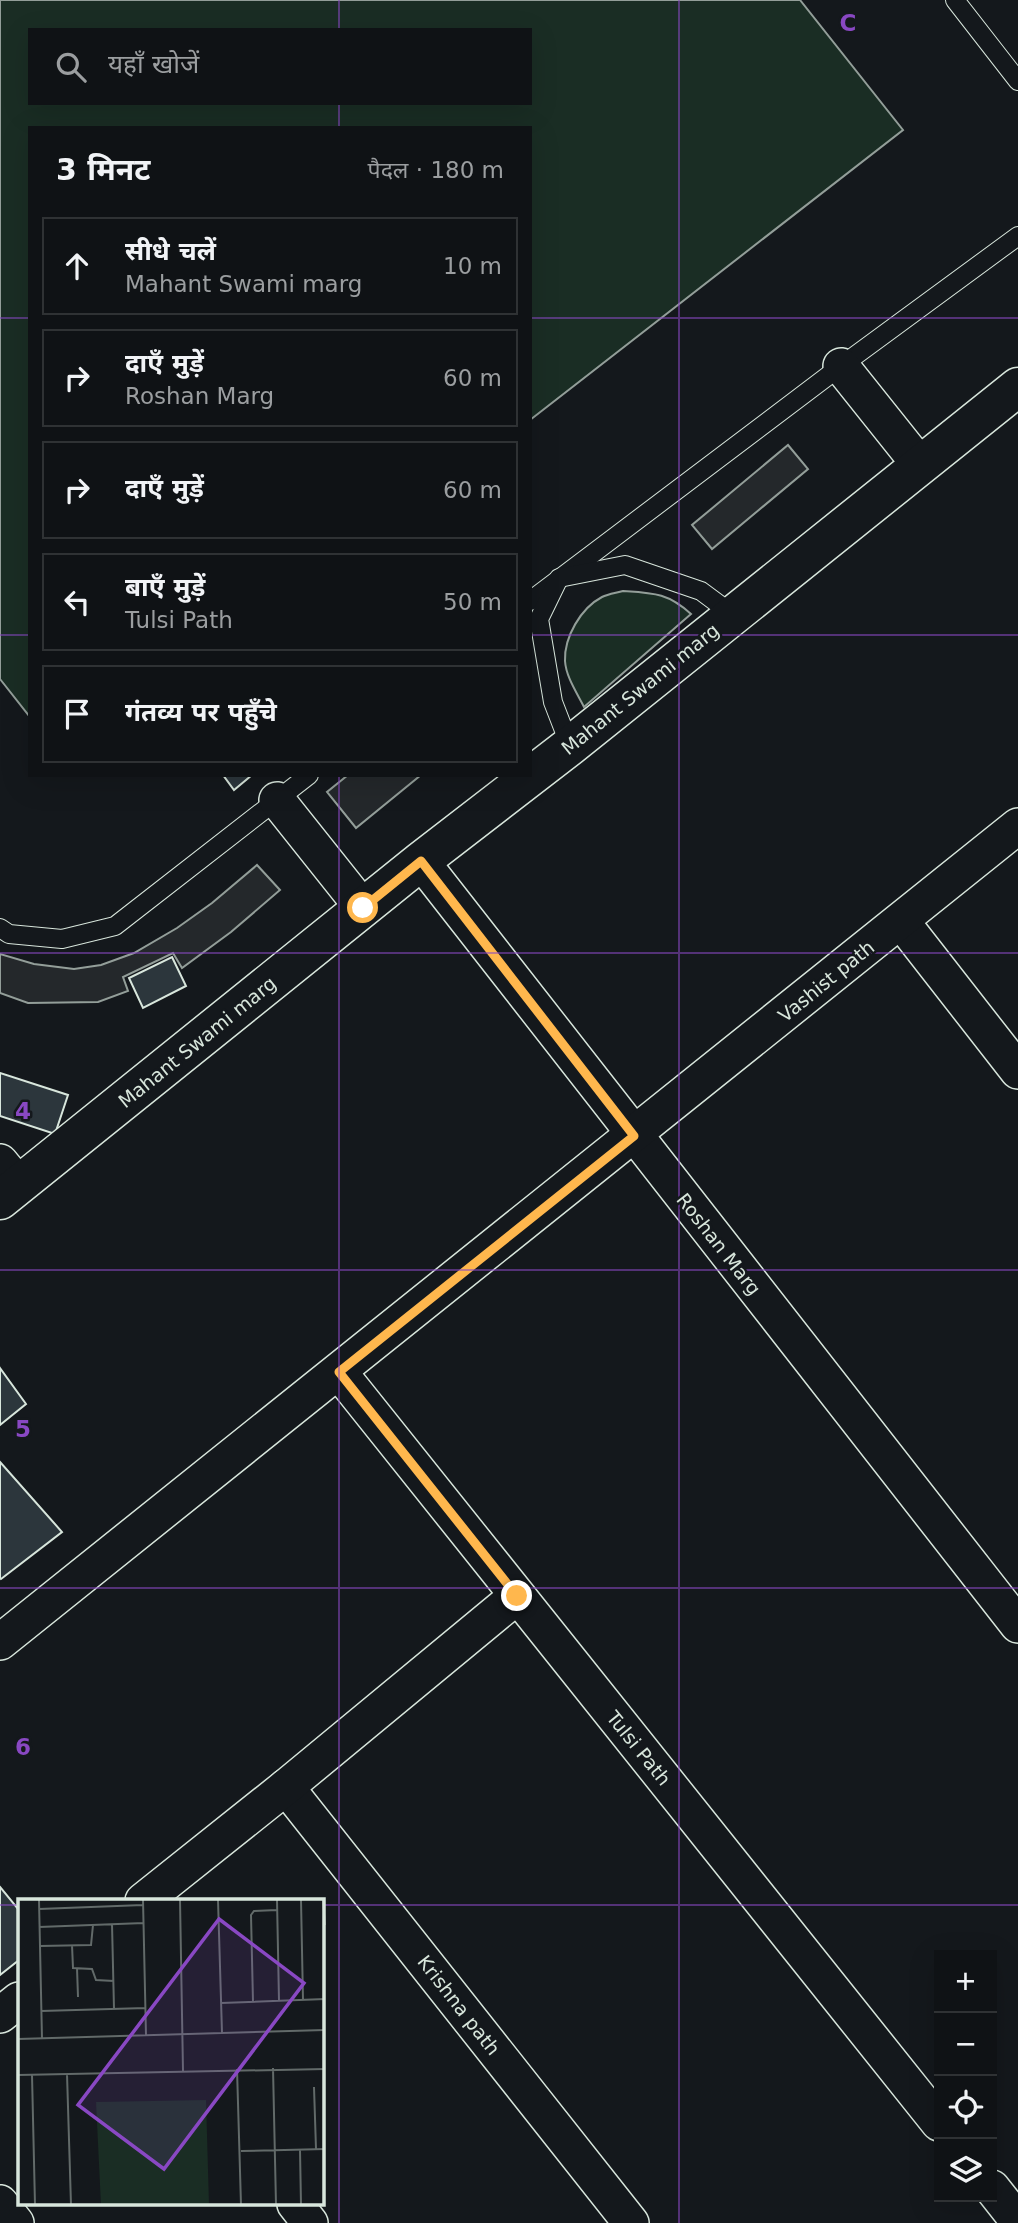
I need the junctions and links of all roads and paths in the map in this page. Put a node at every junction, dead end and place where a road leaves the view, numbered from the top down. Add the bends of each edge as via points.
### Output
1 (955, 0) edge
2 (1018, 81) edge
3 (1018, 236) edge
4 (841, 366) junction
5 (1018, 387) edge
6 (920, 465) junction
7 (559, 578) junction
8 (532, 599) edge
9 (732, 614) junction
10 (570, 746) junction
11 (532, 775) edge
12 (306, 777) edge
13 (530, 777) edge
14 (277, 800) junction
15 (1018, 826) edge
16 (421, 861) junction
17 (363, 908) junction
18 (901, 921) junction
19 (0, 928) edge
20 (1018, 1071) edge
21 (634, 1136) junction
22 (6, 1182) edge
23 (339, 1372) junction
24 (517, 1596) junction
25 (1018, 1625) edge
26 (0, 1642) edge
27 (286, 1787) junction
28 (146, 1899) edge
29 (18, 2001) edge
30 (0, 2015) edge
31 (934, 2117) edge
32 (997, 2194) edge
33 (0, 2203) edge
34 (297, 2206) edge
35 (1018, 2221) edge
36 (16, 2223) edge
37 (310, 2223) edge
38 (631, 2223) edge

1 - 2 lane
3 - 4 lane
4 - 6 street
4 - 7 lane
5 - 6 street, Mahant Swami marg
6 - 9 street, Mahant Swami marg
7 - 8 lane
7 - 9 lane via 625,565 701,592
7 - 10 lane via 539,619 553,702
9 - 10 street, Mahant Swami marg
10 - 11 street, Mahant Swami marg
12 - 14 lane
13 - 16 street, Mahant Swami marg
14 - 17 street
14 - 19 lane via 115,926 62,939 9,934
15 - 18 street, Vashist path
16 - 17 street, Mahant Swami marg
16 - 21 street, Roshan Marg
17 - 22 street, Mahant Swami marg
18 - 20 street
18 - 21 street, Vashist path
21 - 23 street, Vashist path
21 - 25 street, Roshan Marg
23 - 24 street, Tulsi Path
23 - 26 street, Vashist path
24 - 27 street
24 - 31 street, Tulsi Path
27 - 28 street
27 - 38 street, Krishna path
29 - 30 street
32 - 35 street
33 - 36 street
34 - 37 street

